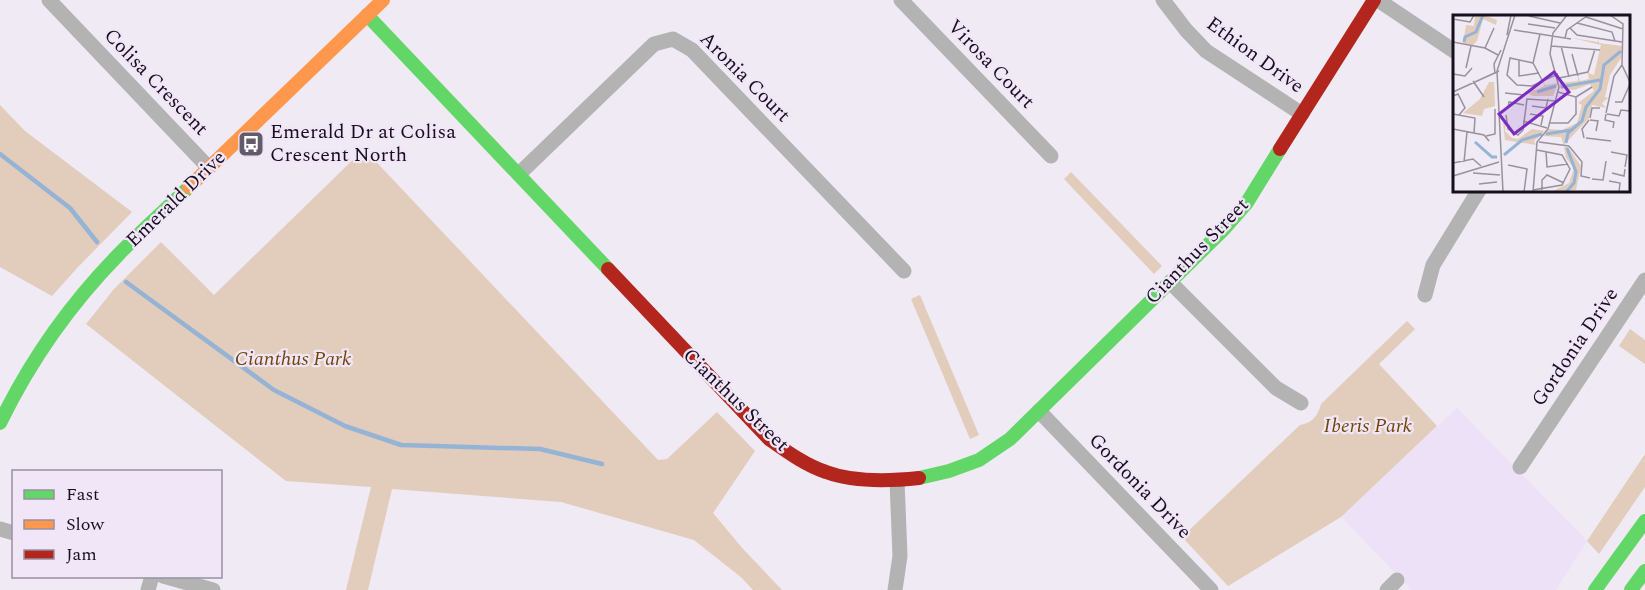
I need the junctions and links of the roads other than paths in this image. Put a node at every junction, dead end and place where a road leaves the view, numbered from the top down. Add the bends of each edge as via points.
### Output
1 (49, 0) edge
2 (383, 0) edge
3 (901, 0) edge
4 (1163, 0) edge
5 (1376, 0) edge
6 (367, 15) junction
7 (1453, 50) edge
8 (1302, 114) junction
9 (1051, 156) dead end
10 (208, 167) junction
11 (519, 174) junction
12 (1478, 192) edge
13 (904, 271) dead end
14 (1645, 280) edge
15 (1170, 282) junction
16 (1425, 295) dead end
17 (1301, 403) dead end
18 (1039, 411) junction
19 (2, 413) edge
20 (1520, 467) dead end
21 (897, 481) junction
22 (1645, 521) edge
23 (1645, 571) edge
24 (170, 578) edge
25 (213, 590) edge
26 (895, 590) edge
27 (1211, 590) edge
28 (1594, 590) edge
29 (1631, 590) edge

1 - 10 street, Colisa Crescent
2 - 6 main road, Emerald Drive
3 - 9 street, Virosa Court
4 - 8 street, Ethion Drive via 1206,51
5 - 7 street
5 - 8 main road
6 - 10 main road, Emerald Drive
6 - 11 main road, Cianthus Street
8 - 15 main road, Cianthus Street via 1246,204
10 - 19 main road, Emerald Drive via 85,290 27,370
11 - 13 street, Aronia Court via 654,44 673,39 692,50
11 - 21 main road, Cianthus Street via 769,439 828,473
12 - 16 street via 1433,265
14 - 20 street, Gordonia Drive
15 - 17 street via 1276,388
15 - 18 main road, Cianthus Street
18 - 21 main road, Cianthus Street via 1010,439 981,459 939,474
18 - 27 street, Gordonia Drive
21 - 26 street via 900,556
22 - 28 main road
23 - 29 main road
24 - 25 street

